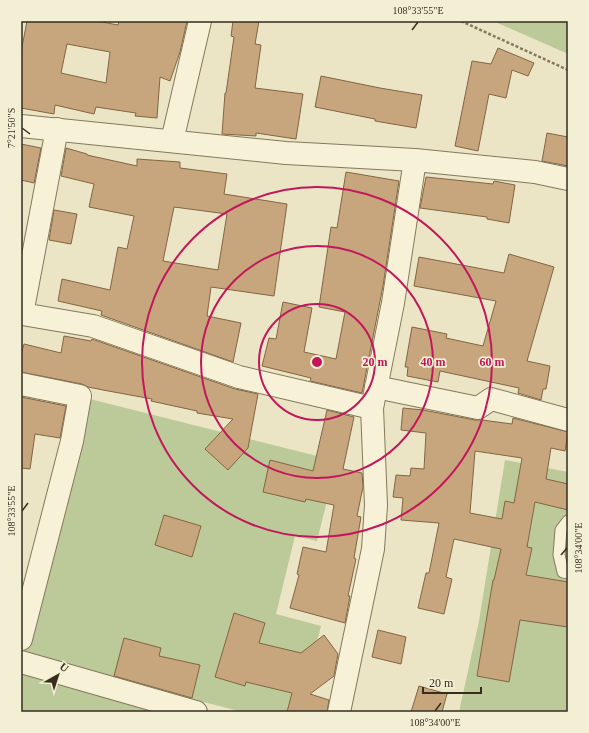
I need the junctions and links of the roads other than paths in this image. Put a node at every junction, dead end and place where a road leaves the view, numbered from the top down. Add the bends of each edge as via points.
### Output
1 (200, 21) edge
2 (21, 126) edge
3 (57, 129) junction
4 (172, 141) junction
5 (415, 160) junction
6 (568, 179) edge
7 (21, 384) edge
8 (376, 386) junction
9 (372, 408) junction
10 (568, 420) edge
11 (568, 521) edge
12 (568, 573) edge
13 (21, 638) edge
14 (21, 662) edge
15 (196, 712) edge
16 (339, 712) edge

1 - 4 street
2 - 3 street
3 - 4 street
3 - 9 street via 22,314 93,326 239,377
4 - 5 street via 286,153
5 - 6 street via 535,172
5 - 8 street via 393,303
7 - 13 street via 80,396 72,441
8 - 9 street
8 - 10 street via 478,408 491,399
9 - 16 street via 376,504 373,549
11 - 12 lane via 561,530 559,555 563,572
14 - 15 street

